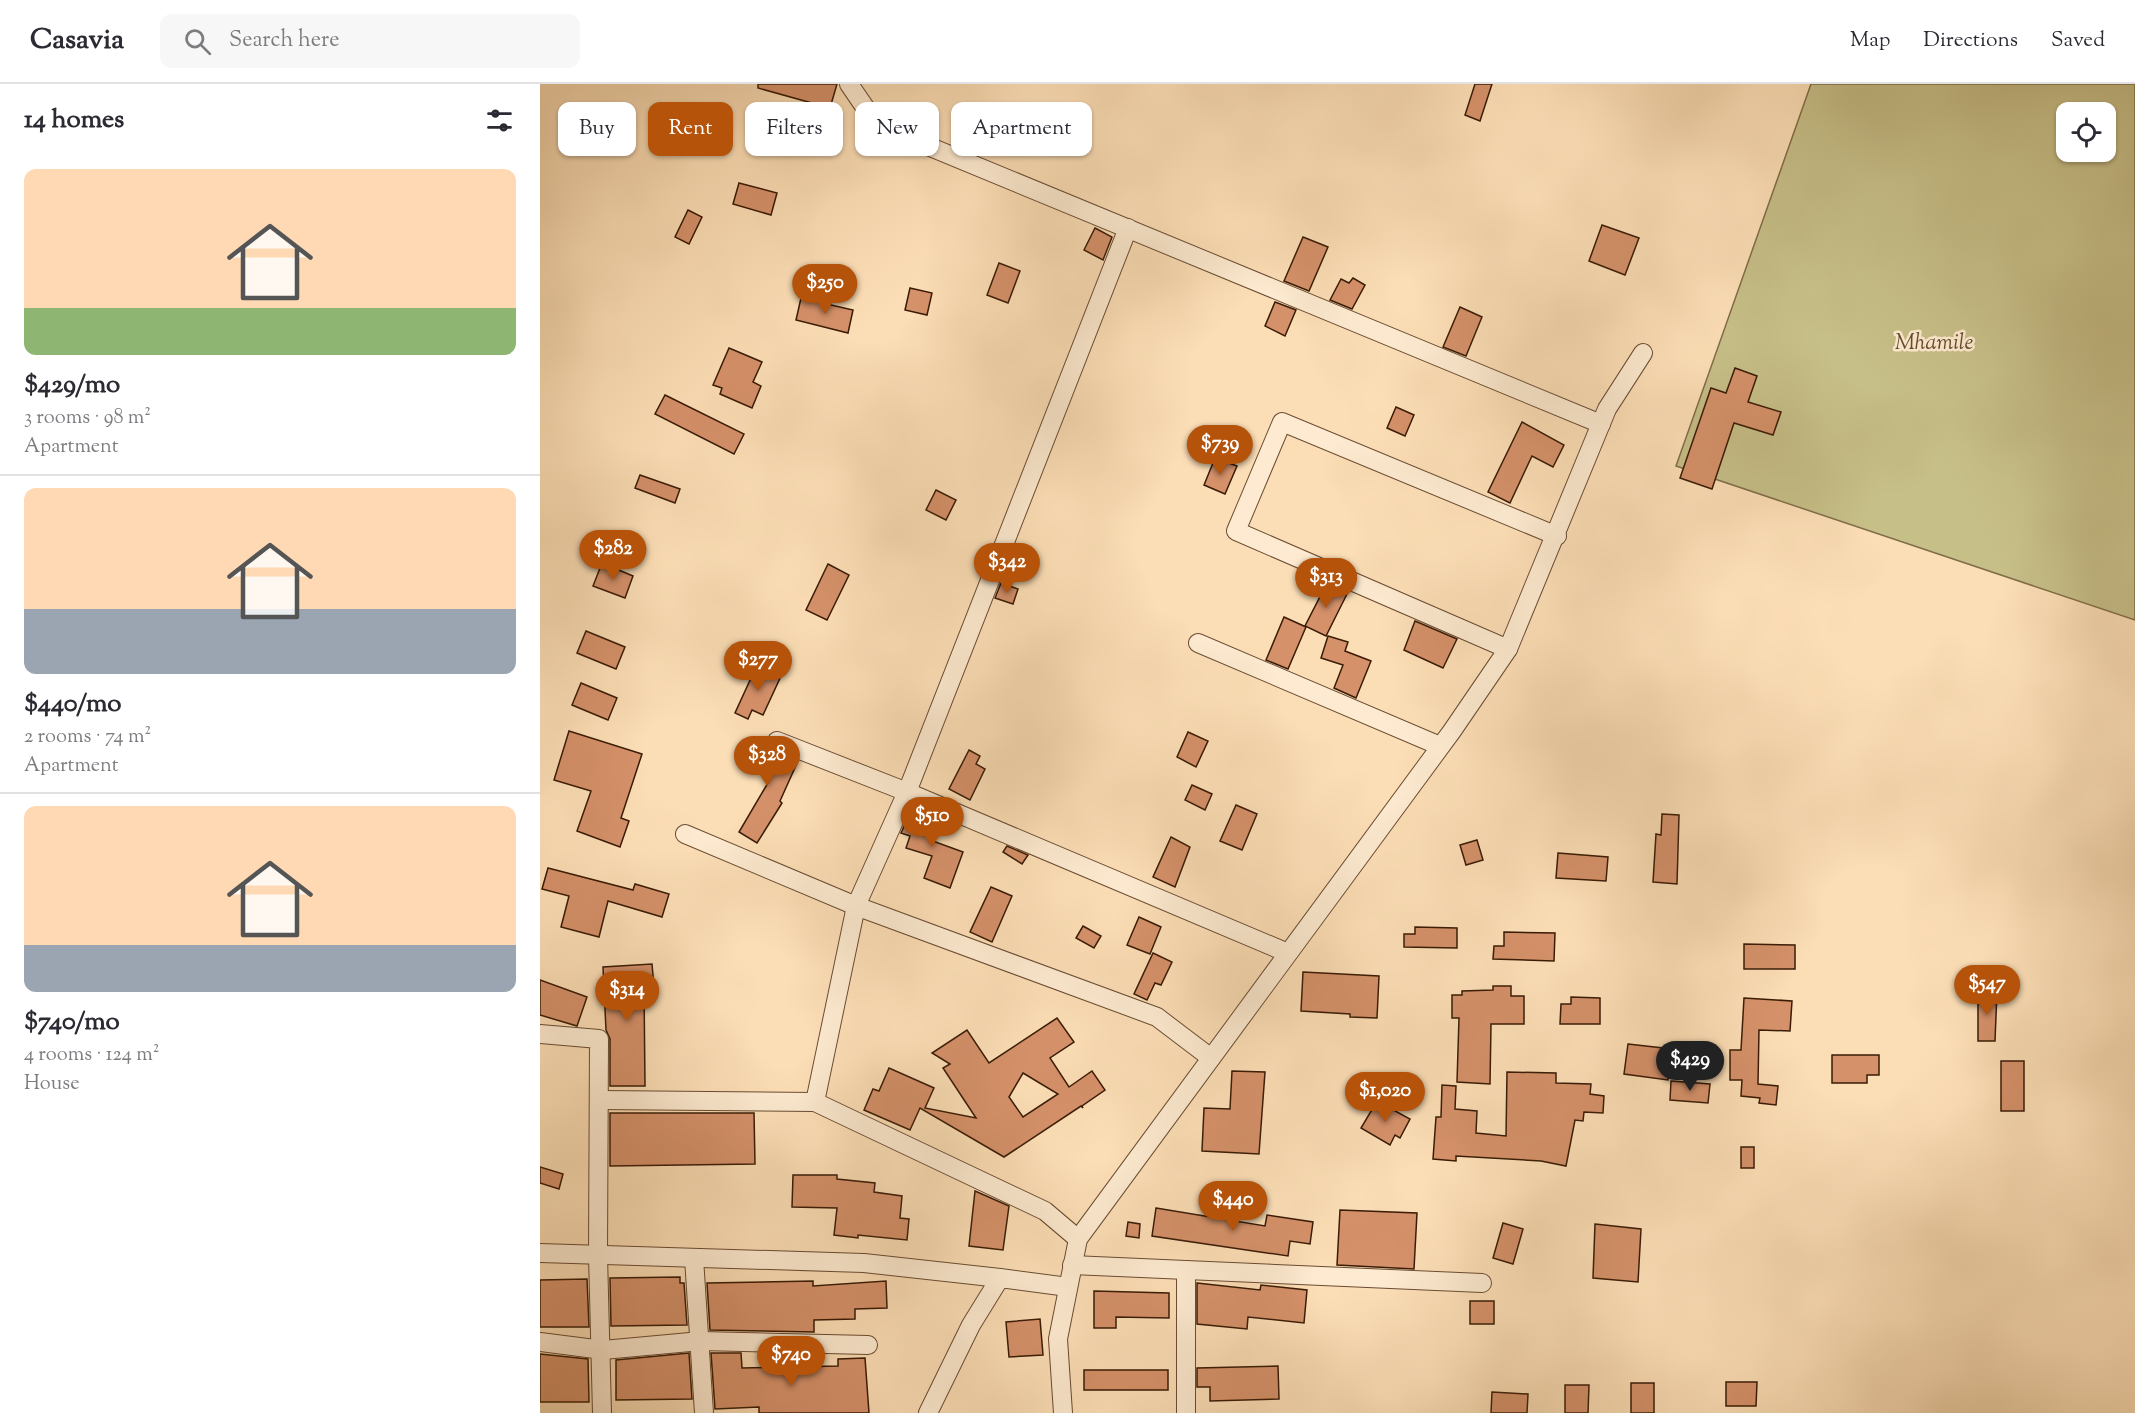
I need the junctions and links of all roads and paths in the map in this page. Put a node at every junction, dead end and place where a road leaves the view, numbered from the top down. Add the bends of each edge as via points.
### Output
1 (849, 84) edge
2 (1128, 228) junction
3 (1643, 353) dead end
4 (1601, 424) junction
5 (1557, 536) junction
6 (1198, 643) dead end
7 (1508, 649) junction
8 (777, 741) dead end
9 (1440, 746) junction
10 (907, 792) junction
11 (685, 834) dead end
12 (856, 906) junction
13 (1288, 953) junction
14 (540, 1034) edge
15 (1211, 1058) junction
16 (600, 1100) junction
17 (815, 1102) junction
18 (1078, 1239) junction
19 (540, 1253) edge
20 (598, 1255) junction
21 (694, 1258) junction
22 (1072, 1265) junction
23 (1186, 1270) junction
24 (1000, 1278) junction
25 (1482, 1283) dead end
26 (1068, 1287) junction
27 (701, 1341) junction
28 (540, 1342) edge
29 (868, 1345) dead end
30 (603, 1350) junction
31 (602, 1413) edge
32 (704, 1413) edge
33 (928, 1413) edge
34 (1063, 1413) edge
35 (1186, 1413) edge

1 - 2 street via 877,125
2 - 4 street
2 - 10 street
3 - 4 street
4 - 5 street
5 - 7 street
5 - 7 street via 1282,422 1236,531
6 - 9 street
7 - 9 street
8 - 10 street
9 - 13 street
10 - 12 street
10 - 13 street
11 - 12 street
12 - 15 street via 1157,1017
12 - 17 street
13 - 15 street
14 - 16 street via 599,1039
15 - 18 street
16 - 17 street
16 - 20 street
17 - 18 street via 1045,1211
18 - 22 street
19 - 20 street
20 - 21 street
20 - 30 street
21 - 24 street via 864,1263
21 - 27 street
22 - 23 street
22 - 26 street
23 - 25 street
23 - 35 street
24 - 26 street
24 - 33 street via 971,1325
26 - 34 street via 1058,1338
27 - 29 street
27 - 30 street
27 - 32 street
28 - 30 street
30 - 31 street

